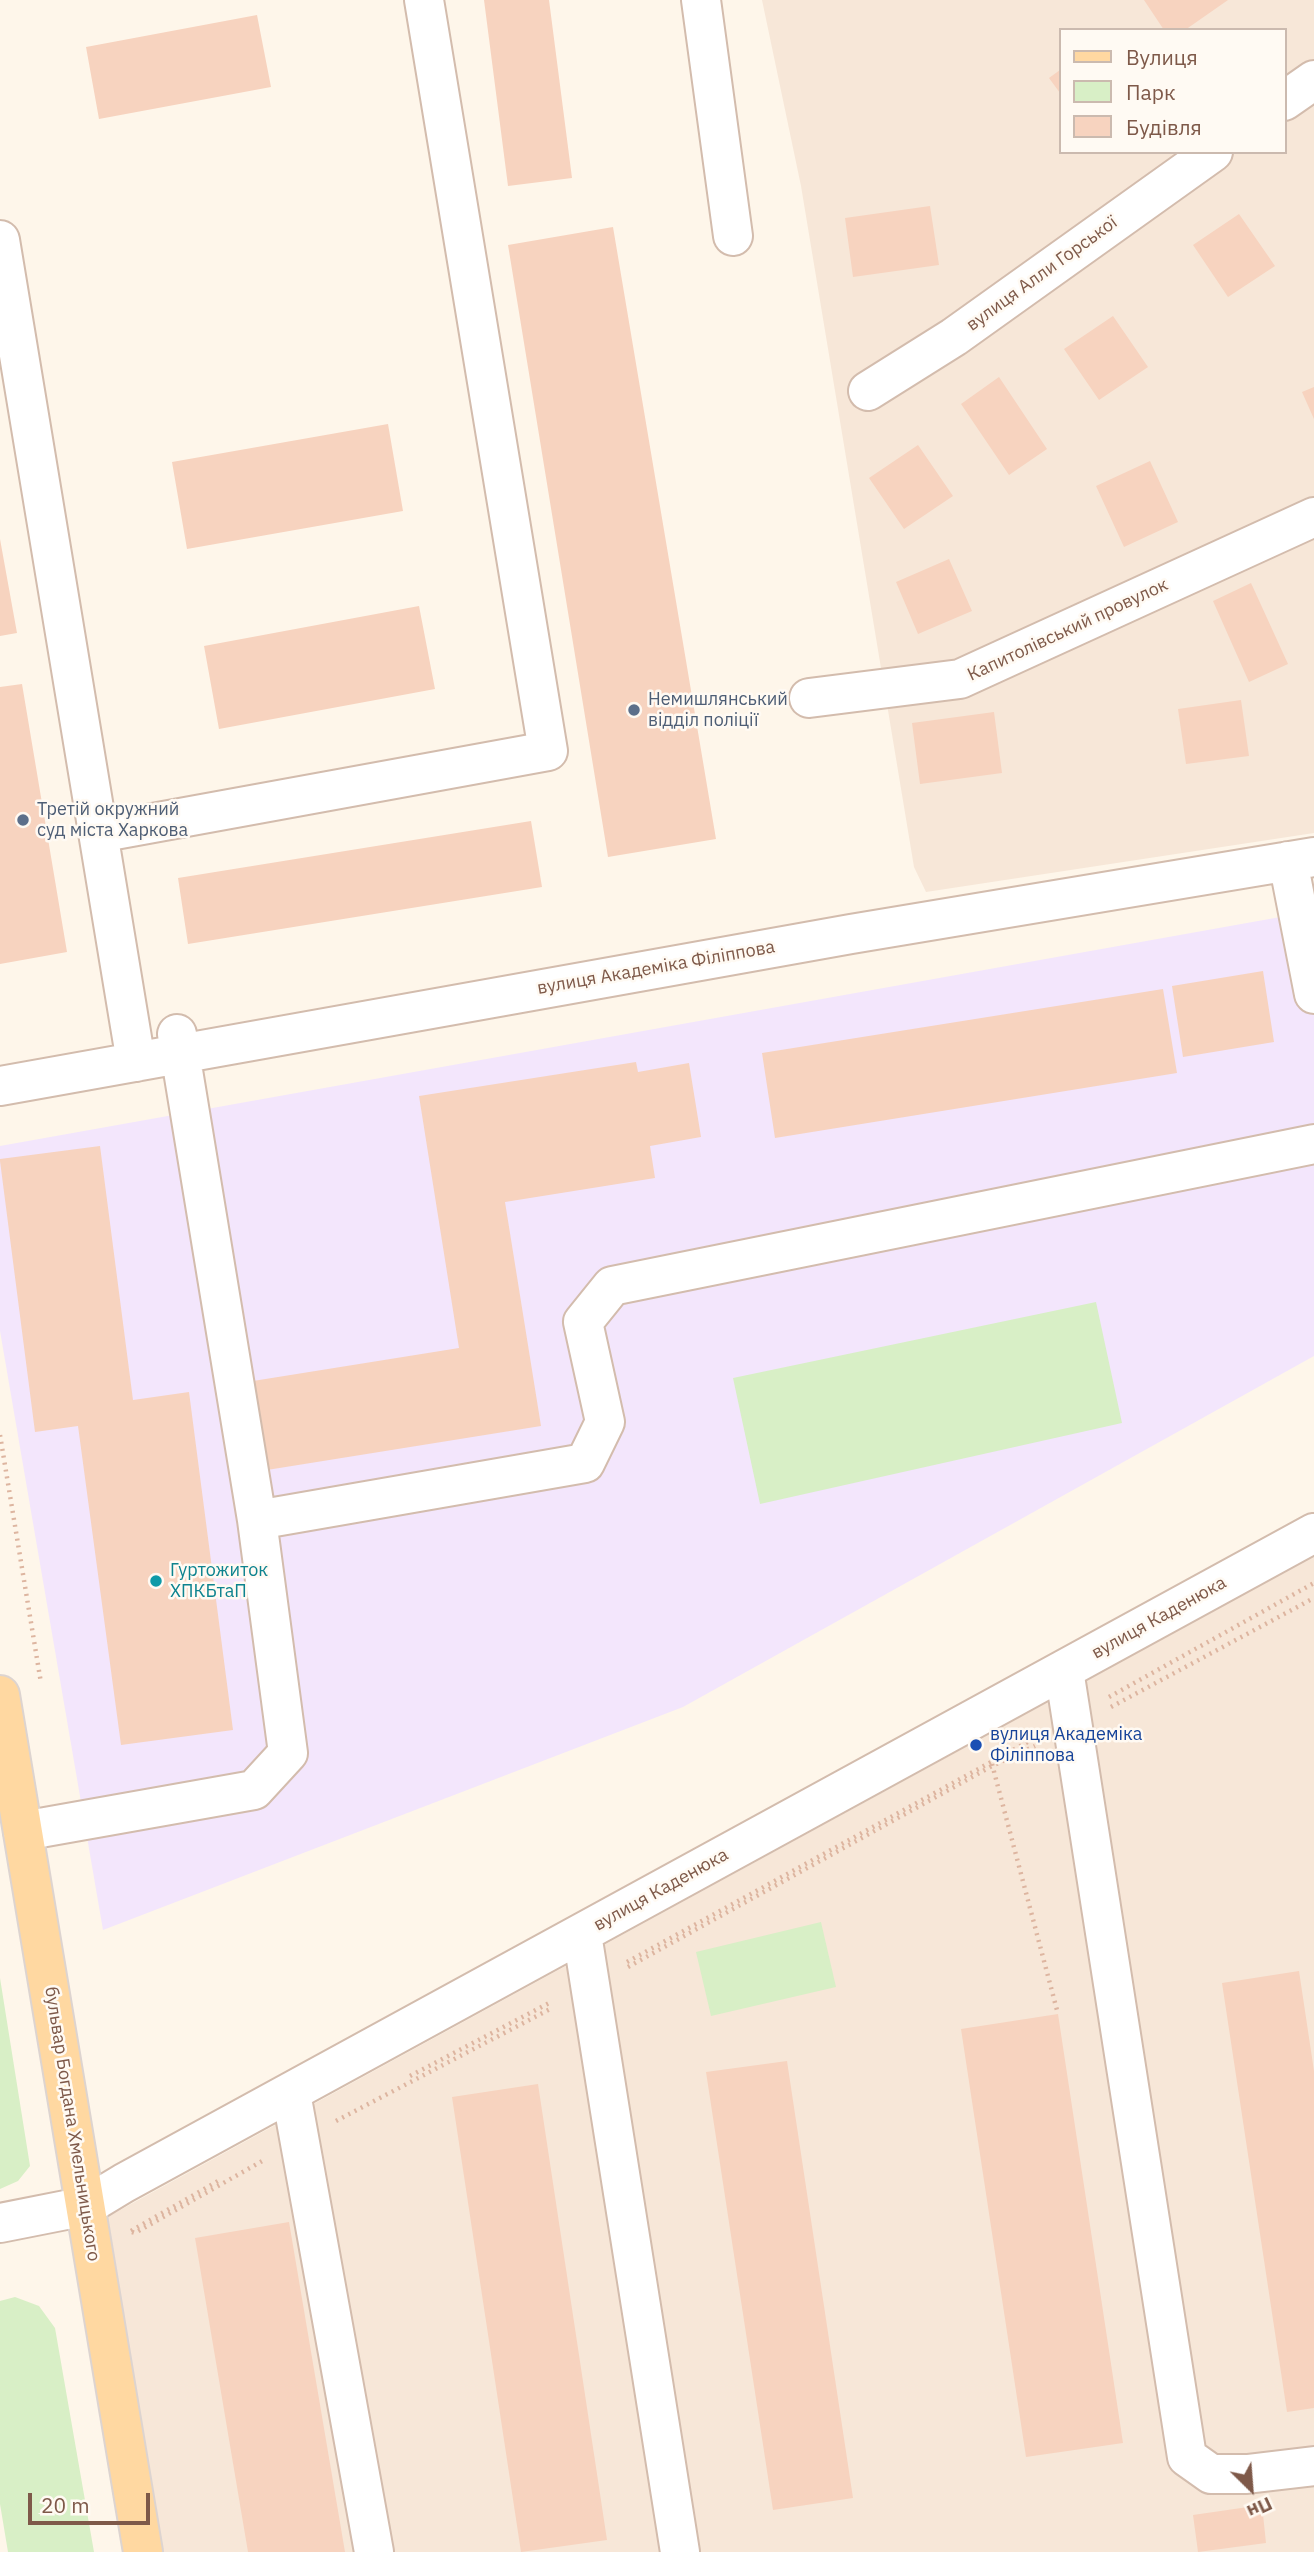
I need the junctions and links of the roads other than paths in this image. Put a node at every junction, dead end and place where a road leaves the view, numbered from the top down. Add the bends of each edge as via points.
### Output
1 (424, 0) edge
2 (701, 0) edge
3 (1314, 80) edge
4 (1286, 100) edge
5 (1210, 154) edge
6 (733, 236) dead end
7 (0, 240) edge
8 (868, 391) dead end
9 (1314, 517) edge
10 (809, 698) dead end
11 (98, 833) junction
12 (1301, 859) edge
13 (1314, 994) edge
14 (179, 1044) junction
15 (136, 1062) junction
16 (0, 1086) edge
17 (1314, 1144) edge
18 (257, 1520) junction
19 (1314, 1532) edge
20 (1064, 1670) junction
21 (0, 1695) edge
22 (23, 1831) junction
23 (582, 1934) junction
24 (291, 2092) junction
25 (86, 2206) junction
26 (0, 2223) edge
27 (1314, 2466) edge
28 (143, 2552) edge
29 (374, 2552) edge
30 (680, 2552) edge

1 - 11 street via 548,751
2 - 6 street
3 - 4 street
5 - 8 street, вулиця Алли Горської via 954,337
7 - 11 street
9 - 10 street, Капитолівський провулок via 960,679
11 - 15 street
12 - 13 street
12 - 14 street, вулиця Академіка Філіппова
14 - 15 street, вулиця Академіка Філіппова
14 - 18 street
15 - 16 street, вулиця Академіка Філіппова
17 - 18 street via 611,1286 583,1322 605,1422 585,1463
18 - 22 street via 288,1753 254,1790
19 - 20 street, вулиця Каденюка
20 - 23 street, вулиця Каденюка
20 - 27 street via 1187,2458 1211,2474
21 - 22 main road, бульвар Богдана Хмельницького
22 - 25 main road, бульвар Богдана Хмельницького
23 - 24 street, вулиця Каденюка
23 - 30 street
24 - 25 street, вулиця Каденюка
24 - 29 street
25 - 26 street, вулиця Каденюка
25 - 28 main road, бульвар Богдана Хмельницького

